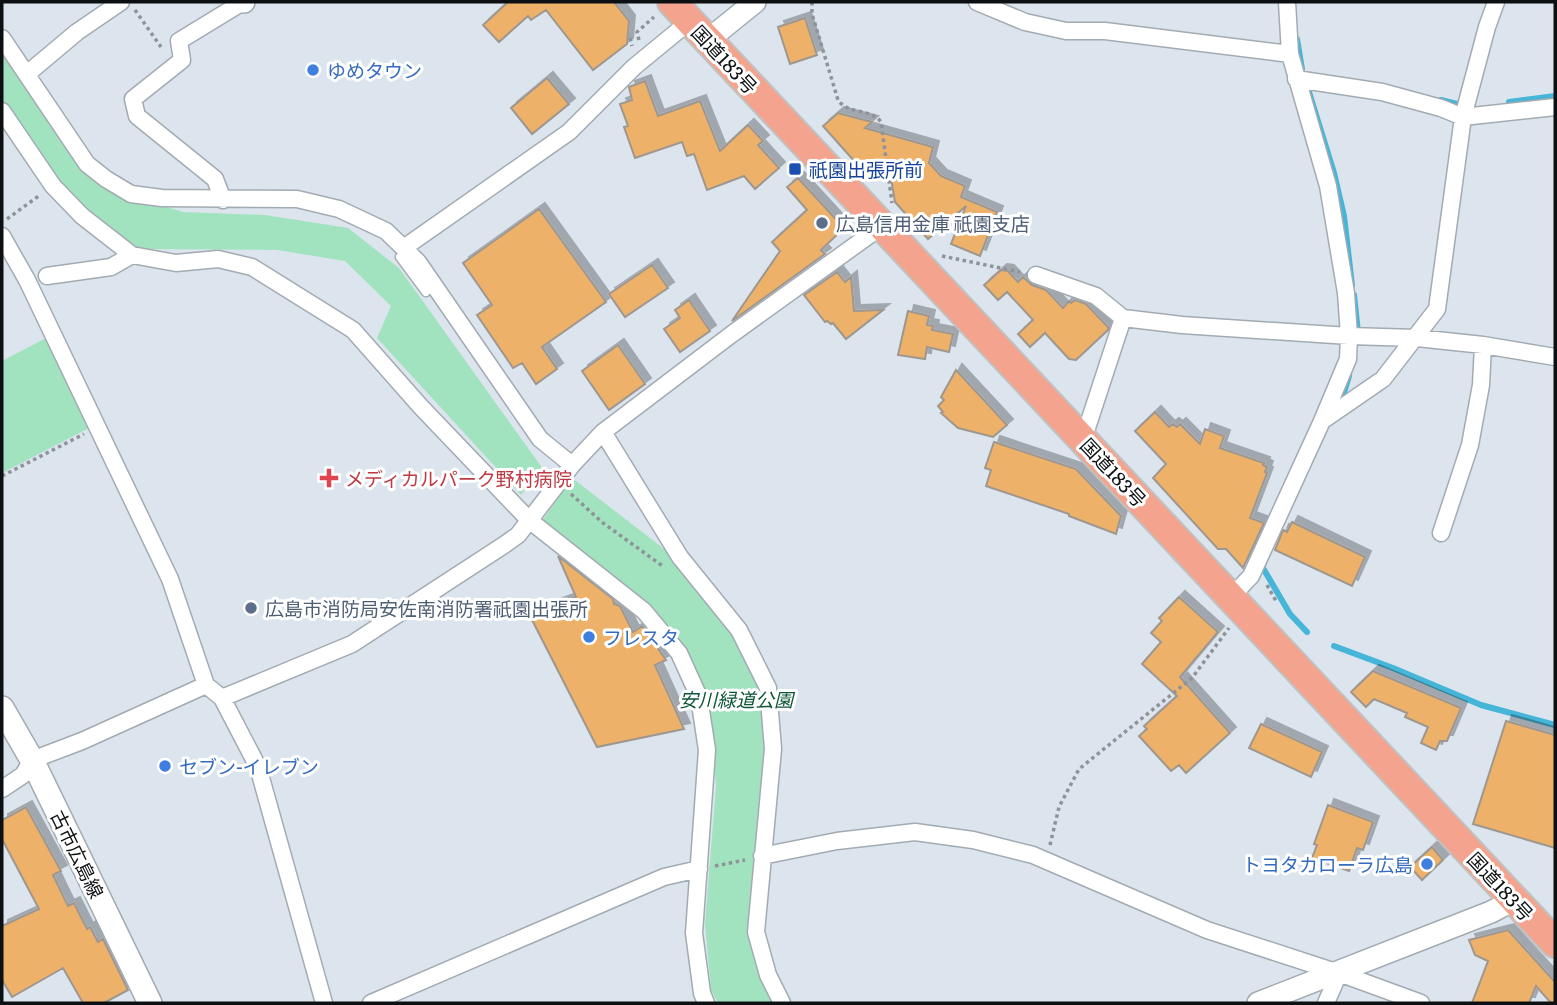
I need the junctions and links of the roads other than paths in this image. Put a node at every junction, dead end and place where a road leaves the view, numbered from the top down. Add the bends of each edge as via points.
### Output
1 (121, 2) edge
2 (243, 2) edge
3 (755, 2) edge
4 (977, 2) edge
5 (1287, 2) edge
6 (1496, 2) edge
7 (690, 21) edge
8 (2, 38) edge
9 (1290, 54) junction
10 (27, 74) junction
11 (1296, 79) junction
12 (1555, 107) edge
13 (2, 111) edge
14 (1463, 117) junction
15 (223, 200) junction
16 (887, 215) junction
17 (2, 236) edge
18 (402, 252) junction
19 (132, 255) junction
20 (1036, 275) road end
21 (47, 276) dead end
22 (426, 292) dead end
23 (1123, 318) junction
24 (1349, 336) junction
25 (1417, 338) junction
26 (1483, 345) junction
27 (1555, 356) edge
28 (1322, 421) junction
29 (603, 432) junction
30 (1083, 440) junction
31 (572, 465) junction
32 (529, 520) junction
33 (1441, 533) dead end
34 (1232, 610) junction
35 (206, 685) junction
36 (222, 698) junction
37 (2, 708) edge
38 (32, 760) junction
39 (2, 789) edge
40 (762, 856) junction
41 (699, 869) junction
42 (1514, 900) junction
43 (1555, 943) edge
44 (1339, 973) junction
45 (150, 1003) edge
46 (324, 1003) edge
47 (371, 1003) edge
48 (706, 1003) edge
49 (782, 1003) edge
50 (1258, 1003) edge
51 (1325, 1003) edge
52 (1422, 1003) edge

1 - 10 street
2 - 15 street via 180,41 182,60 134,99 137,116 215,179
3 - 7 street
4 - 9 street via 1025,22 1066,31 1105,31
5 - 9 street
6 - 14 street
7 - 16 highway, 国道183号
7 - 18 street via 634,67 569,132
8 - 10 street
9 - 11 street
10 - 15 street via 87,164 106,179 131,194
11 - 14 street via 1382,92
11 - 24 street via 1328,186
12 - 14 street
13 - 19 street via 53,186 82,216
14 - 25 street via 1437,309
15 - 18 street via 297,200 339,209 386,230
16 - 29 street
16 - 30 highway, 国道183号
17 - 35 street via 170,579
18 - 22 lane
18 - 31 street via 418,262 540,439
19 - 21 street via 111,267
19 - 32 street via 176,263 218,259 253,267 353,330
20 - 23 street via 1096,296
23 - 24 street
23 - 30 street
24 - 25 street
24 - 28 street via 1348,359
25 - 26 street
25 - 28 street via 1383,379
26 - 27 street
26 - 33 street via 1470,445
28 - 34 street
29 - 31 street
29 - 40 street via 680,557 739,629 768,688 772,749
30 - 34 highway, 国道183号
31 - 32 street
32 - 36 street via 504,545 352,644
32 - 41 street via 644,611 679,653 699,697 706,750
34 - 42 highway, 国道183号
35 - 36 street
35 - 38 street
36 - 46 street via 258,767
37 - 38 main road, 古市広島線
38 - 39 street via 23,775
38 - 45 main road, 古市広島線
40 - 44 street via 915,832 973,840 1046,861 1207,930
40 - 49 street via 756,932 768,975
41 - 47 street via 664,877
41 - 48 street via 694,933
42 - 43 highway, 国道183号
42 - 44 street
44 - 50 street
44 - 51 street
44 - 52 street

